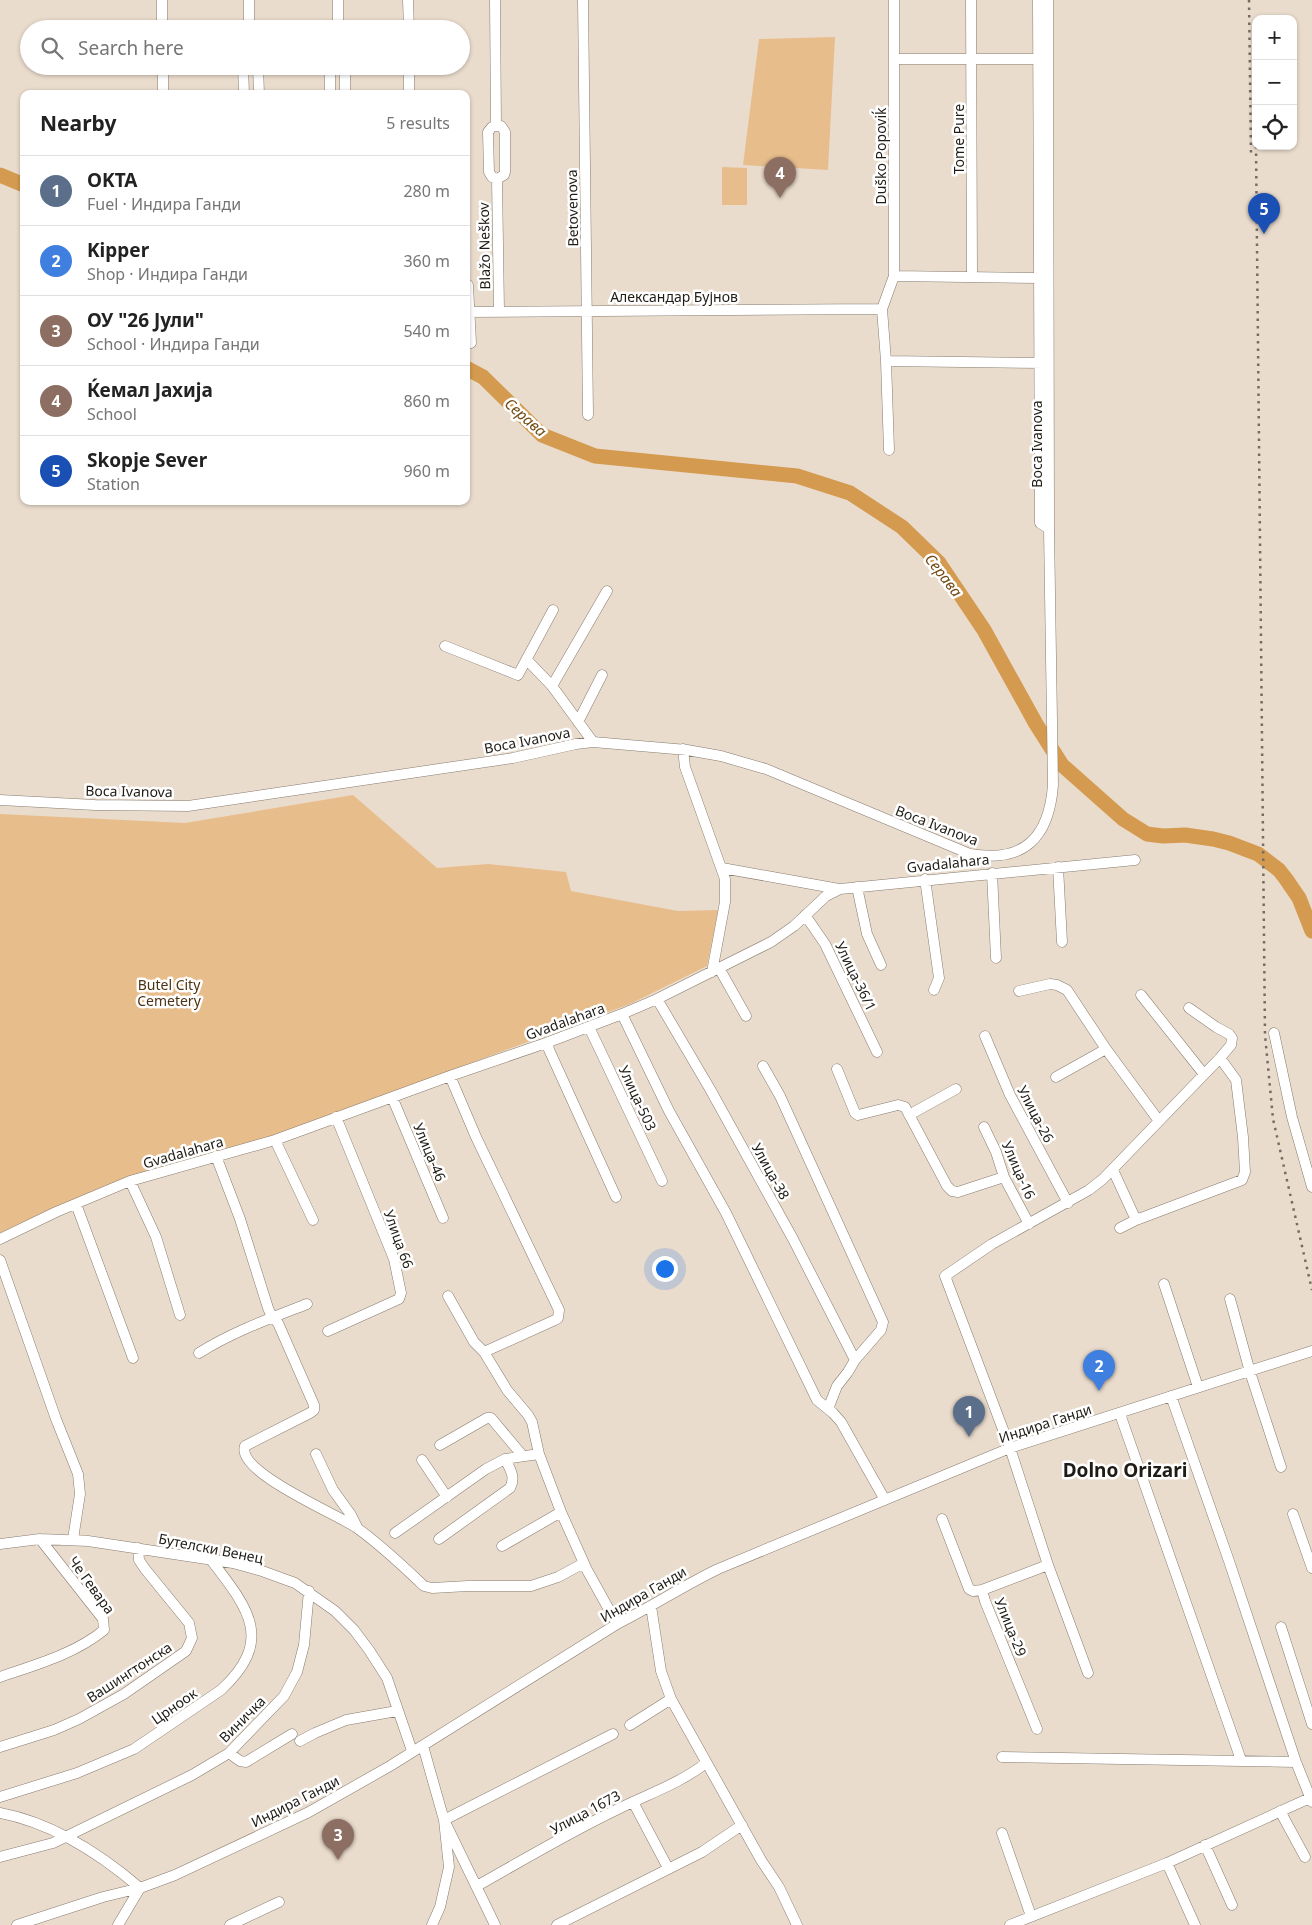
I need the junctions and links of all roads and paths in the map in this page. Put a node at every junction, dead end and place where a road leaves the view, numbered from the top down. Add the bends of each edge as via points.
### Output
1 (162, 0) edge
2 (249, 0) edge
3 (338, 0) edge
4 (408, 0) edge
5 (495, 0) edge
6 (583, 0) edge
7 (894, 0) edge
8 (971, 0) edge
9 (1038, 0) edge
10 (1048, 0) edge
11 (162, 20) edge
12 (249, 20) edge
13 (338, 20) edge
14 (408, 20) edge
15 (1038, 59) junction
16 (894, 60) junction
17 (971, 60) junction
18 (163, 75) edge
19 (243, 75) edge
20 (258, 75) edge
21 (330, 75) edge
22 (345, 75) edge
23 (409, 75) edge
24 (163, 90) edge
25 (244, 90) edge
26 (259, 90) edge
27 (330, 90) edge
28 (345, 90) edge
29 (409, 90) edge
30 (496, 126) junction
31 (1043, 129) junction
32 (497, 179) junction
33 (894, 276) junction
34 (972, 277) junction
35 (1039, 278) junction
36 (882, 309) junction
37 (586, 310) junction
38 (499, 311) junction
39 (470, 312) edge
40 (470, 333) edge
41 (471, 343) dead end
42 (886, 361) junction
43 (1039, 363) junction
44 (1050, 364) junction
45 (588, 415) dead end
46 (889, 450) dead end
47 (1049, 529) junction
48 (607, 591) dead end
49 (553, 610) dead end
50 (446, 646) dead end
51 (527, 660) junction
52 (602, 675) dead end
53 (552, 686) junction
54 (578, 722) junction
55 (593, 742) junction
56 (683, 749) junction
57 (0, 800) edge
58 (1009, 854) junction
59 (1135, 860) dead end
60 (1058, 867) junction
61 (722, 868) junction
62 (1003, 871) junction
63 (992, 873) junction
64 (925, 879) junction
65 (856, 887) junction
66 (840, 889) junction
67 (805, 915) junction
68 (1062, 942) dead end
69 (996, 958) dead end
70 (881, 965) dead end
71 (715, 970) junction
72 (934, 990) dead end
73 (1019, 991) dead end
74 (1141, 995) dead end
75 (656, 999) junction
76 (1189, 1008) dead end
77 (622, 1014) junction
78 (746, 1016) dead end
79 (589, 1027) junction
80 (1274, 1032) dead end
81 (985, 1036) dead end
82 (546, 1043) junction
83 (1106, 1049) junction
84 (876, 1052) dead end
85 (1220, 1058) junction
86 (763, 1066) dead end
87 (836, 1069) dead end
88 (1203, 1074) junction
89 (450, 1076) junction
90 (1056, 1077) dead end
91 (956, 1089) dead end
92 (392, 1097) junction
93 (909, 1114) junction
94 (336, 1117) junction
95 (1158, 1121) junction
96 (984, 1127) dead end
97 (275, 1140) junction
98 (216, 1156) junction
99 (1113, 1170) junction
100 (1004, 1176) junction
101 (662, 1181) dead end
102 (130, 1182) junction
103 (1312, 1187) edge
104 (616, 1197) dead end
105 (1068, 1203) junction
106 (76, 1204) junction
107 (443, 1218) dead end
108 (313, 1220) dead end
109 (1136, 1220) junction
110 (1029, 1224) junction
111 (1120, 1228) dead end
112 (0, 1239) edge
113 (0, 1260) edge
114 (1164, 1284) dead end
115 (448, 1296) dead end
116 (1230, 1299) dead end
117 (307, 1304) dead end
118 (180, 1315) dead end
119 (272, 1317) junction
120 (328, 1331) dead end
121 (1312, 1350) edge
122 (484, 1352) junction
123 (200, 1353) dead end
124 (133, 1358) dead end
125 (855, 1360) junction
126 (1250, 1372) junction
127 (1198, 1387) junction
128 (1171, 1396) junction
129 (828, 1408) junction
130 (1120, 1414) junction
131 (440, 1444) dead end
132 (1010, 1448) junction
133 (316, 1454) dead end
134 (539, 1454) junction
135 (522, 1455) junction
136 (505, 1459) junction
137 (422, 1460) dead end
138 (1281, 1467) dead end
139 (447, 1497) junction
140 (885, 1500) junction
141 (561, 1512) junction
142 (1293, 1514) dead end
143 (942, 1520) dead end
144 (357, 1528) junction
145 (395, 1533) dead end
146 (40, 1539) junction
147 (73, 1539) junction
148 (439, 1539) dead end
149 (0, 1544) edge
150 (502, 1546) dead end
151 (138, 1548) junction
152 (212, 1560) junction
153 (584, 1563) junction
154 (1048, 1565) junction
155 (1312, 1568) edge
156 (982, 1590) junction
157 (309, 1591) junction
158 (652, 1606) junction
159 (616, 1624) junction
160 (1282, 1627) dead end
161 (1088, 1672) dead end
162 (0, 1677) edge
163 (671, 1699) junction
164 (397, 1711) junction
165 (1312, 1724) edge
166 (630, 1725) dead end
167 (1037, 1729) dead end
168 (292, 1734) dead end
169 (614, 1734) dead end
170 (300, 1741) dead end
171 (0, 1746) edge
172 (423, 1746) junction
173 (412, 1751) junction
174 (229, 1753) junction
175 (1002, 1757) dead end
176 (1241, 1760) junction
177 (1296, 1762) junction
178 (706, 1763) junction
179 (0, 1797) edge
180 (1311, 1799) edge
181 (634, 1802) junction
182 (1280, 1811) junction
183 (0, 1813) edge
184 (444, 1820) junction
185 (742, 1825) junction
186 (1002, 1833) dead end
187 (67, 1836) junction
188 (1205, 1845) junction
189 (0, 1858) edge
190 (1304, 1858) dead end
191 (1167, 1863) junction
192 (668, 1868) junction
193 (477, 1886) junction
194 (140, 1888) junction
195 (279, 1902) dead end
196 (1232, 1905) dead end
197 (1030, 1916) junction
198 (17, 1925) edge
199 (118, 1925) edge
200 (230, 1925) edge
201 (432, 1925) edge
202 (496, 1925) edge
203 (557, 1925) edge
204 (797, 1925) edge
205 (1010, 1925) edge
206 (1195, 1925) edge

1 - 11 street
2 - 12 street
3 - 13 street
4 - 14 street
5 - 30 street, Blažo Neškov
6 - 37 street, Betovenova
7 - 16 street, Duško Popoviḱ
8 - 17 street, Tome Pure
9 - 15 street
10 - 31 street, Boca Ivanova
15 - 17 street
15 - 31 street
16 - 17 street
16 - 33 street, Duško Popoviḱ
17 - 34 street, Tome Pure
18 - 24 street
19 - 25 street
20 - 26 street
21 - 27 street
22 - 28 street
23 - 29 street
30 - 32 street, Blažo Neškov via 488,132 489,172
30 - 32 street, Blažo Neškov via 501,126 505,132 504,175
31 - 35 street
31 - 44 street, Boca Ivanova
32 - 38 street, Blažo Neškov
33 - 34 street
33 - 36 street, Duško Popoviḱ
34 - 35 street
35 - 43 street
36 - 37 street, Александар Бујнов
36 - 42 street
37 - 38 street, Александар Бујнов
37 - 45 street, Betovenova
38 - 39 street, Александар Бујнов
40 - 41 street
42 - 43 street
42 - 46 street
43 - 44 street
43 - 47 street via 1040,523
44 - 47 street, Boca Ivanova
47 - 58 street, Boca Ivanova via 1052,805 1043,829 1029,844
48 - 53 street
49 - 51 street
50 - 51 street via 518,675
51 - 53 street
52 - 54 street
53 - 54 street
54 - 55 street
55 - 56 street, Boca Ivanova
55 - 57 street, Boca Ivanova via 513,758 188,806
56 - 58 street, Boca Ivanova via 766,769 970,854 994,857
56 - 61 street via 685,767
58 - 62 street
59 - 60 street, Gvadalahara
60 - 62 street, Gvadalahara
60 - 68 street
61 - 66 street
61 - 71 street via 725,902
62 - 63 street, Gvadalahara
63 - 64 street, Gvadalahara
63 - 69 street
64 - 65 street, Gvadalahara
64 - 72 street via 939,978
65 - 66 street, Gvadalahara
65 - 70 street via 867,934
66 - 67 street, Gvadalahara via 826,896
67 - 71 street, Gvadalahara via 771,942
67 - 84 street, Улица-36/1 via 825,944
71 - 75 street, Gvadalahara
71 - 78 street
73 - 83 street via 1050,984 1067,990
74 - 88 street
75 - 77 street, Gvadalahara
75 - 125 street, Улица-38 via 710,1089
76 - 85 street via 1232,1038
77 - 79 street, Gvadalahara
77 - 129 street via 668,1111 726,1213 817,1400
79 - 82 street, Gvadalahara
79 - 101 street, Улица-503
80 - 103 street via 1292,1117
81 - 105 street, Улица-26 via 1010,1095
82 - 89 street, Gvadalahara
82 - 104 street
83 - 90 street
83 - 95 street
85 - 88 street
85 - 109 street via 1236,1080 1243,1137 1245,1172 1242,1180
86 - 125 street via 780,1096 883,1322 875,1339
87 - 93 street via 858,1115 901,1105
88 - 95 street
89 - 92 street, Gvadalahara
89 - 122 street via 559,1310 555,1320
91 - 93 street
92 - 94 street, Gvadalahara
92 - 107 street, Улица-46
93 - 100 street via 952,1191 958,1192
94 - 97 street, Gvadalahara
94 - 120 street, Улица 66 via 394,1259 401,1293 399,1299
95 - 99 street
96 - 100 street, Улица-16
97 - 98 street, Gvadalahara
97 - 108 street
98 - 102 street, Gvadalahara
98 - 119 street
99 - 105 street
99 - 109 street
100 - 110 street, Улица-16
102 - 106 street, Gvadalahara
102 - 118 street via 156,1237
105 - 110 street
106 - 112 street, Gvadalahara
106 - 124 street
109 - 111 street
110 - 132 street via 944,1276
113 - 147 street via 78,1474 80,1494
114 - 127 street
115 - 122 street via 466,1330
116 - 126 street
117 - 119 street
119 - 123 street
119 - 144 street via 278,1323 311,1396 314,1410 245,1446 244,1454 275,1483
121 - 126 street, Индира Ганди
122 - 134 street via 528,1415 535,1429
125 - 129 street via 831,1396
126 - 127 street, Индира Ганди
126 - 138 street
127 - 128 street, Индира Ганди
128 - 130 street, Индира Ганди
128 - 177 street
129 - 140 street via 842,1422
130 - 132 street, Индира Ганди
130 - 176 street
131 - 135 street via 491,1418
132 - 140 street, Индира Ганди
132 - 154 street
133 - 144 street via 333,1490
134 - 135 street
134 - 141 street
135 - 136 street
136 - 139 street
136 - 148 street via 512,1476 510,1488
137 - 139 street
139 - 145 street
140 - 158 street, Индира Ганди via 718,1569
141 - 150 street
141 - 153 street
142 - 155 street
143 - 156 street, Улица-29 via 969,1588
144 - 153 street via 424,1586 432,1588 531,1586
146 - 147 street, Бутелски Венец
146 - 149 street, Бутелски Венец
146 - 162 street, Че Гевара via 103,1619 104,1630 57,1656
147 - 151 street, Бутелски Венец
151 - 152 street, Бутелски Венец
151 - 171 street, Вашингтонска via 145,1569 189,1623 190,1645 181,1656 99,1709 54,1730
152 - 157 street, Бутелски Венец via 262,1571
152 - 179 street, Црноок via 250,1616 251,1646 244,1664 232,1680 134,1749 77,1773
153 - 159 street
154 - 156 street
154 - 161 street
156 - 167 street, Улица-29
157 - 164 street, Бутелски Венец via 335,1611 370,1650 387,1678
157 - 174 street, Виничка via 304,1645 297,1672 284,1696
158 - 159 street, Индира Ганди
158 - 163 street via 661,1671
159 - 172 street, Индира Ганди
160 - 165 street
163 - 166 street
163 - 178 street
164 - 170 street via 346,1720
164 - 173 street, Бутелски Венец
168 - 174 street via 246,1762
169 - 184 street
172 - 173 street, Индира Ганди
172 - 184 street
173 - 194 street, Индира Ганди via 309,1812
174 - 187 street, Виничка via 192,1775
175 - 176 street
176 - 177 street
177 - 180 street
178 - 181 street, Улица 1673 via 674,1784
178 - 185 street
180 - 182 street
181 - 192 street
181 - 193 street, Улица 1673
182 - 188 street
182 - 190 street
183 - 187 street via 34,1822
184 - 193 street
184 - 201 street via 449,1867 440,1907
185 - 192 street via 702,1852
185 - 204 street via 760,1860 779,1886
186 - 197 street
187 - 189 street, Виничка
187 - 194 street
188 - 191 street
188 - 196 street
191 - 197 street
191 - 206 street
192 - 203 street
193 - 202 street
194 - 198 street, Индира Ганди
194 - 199 street
195 - 200 street
197 - 205 street

